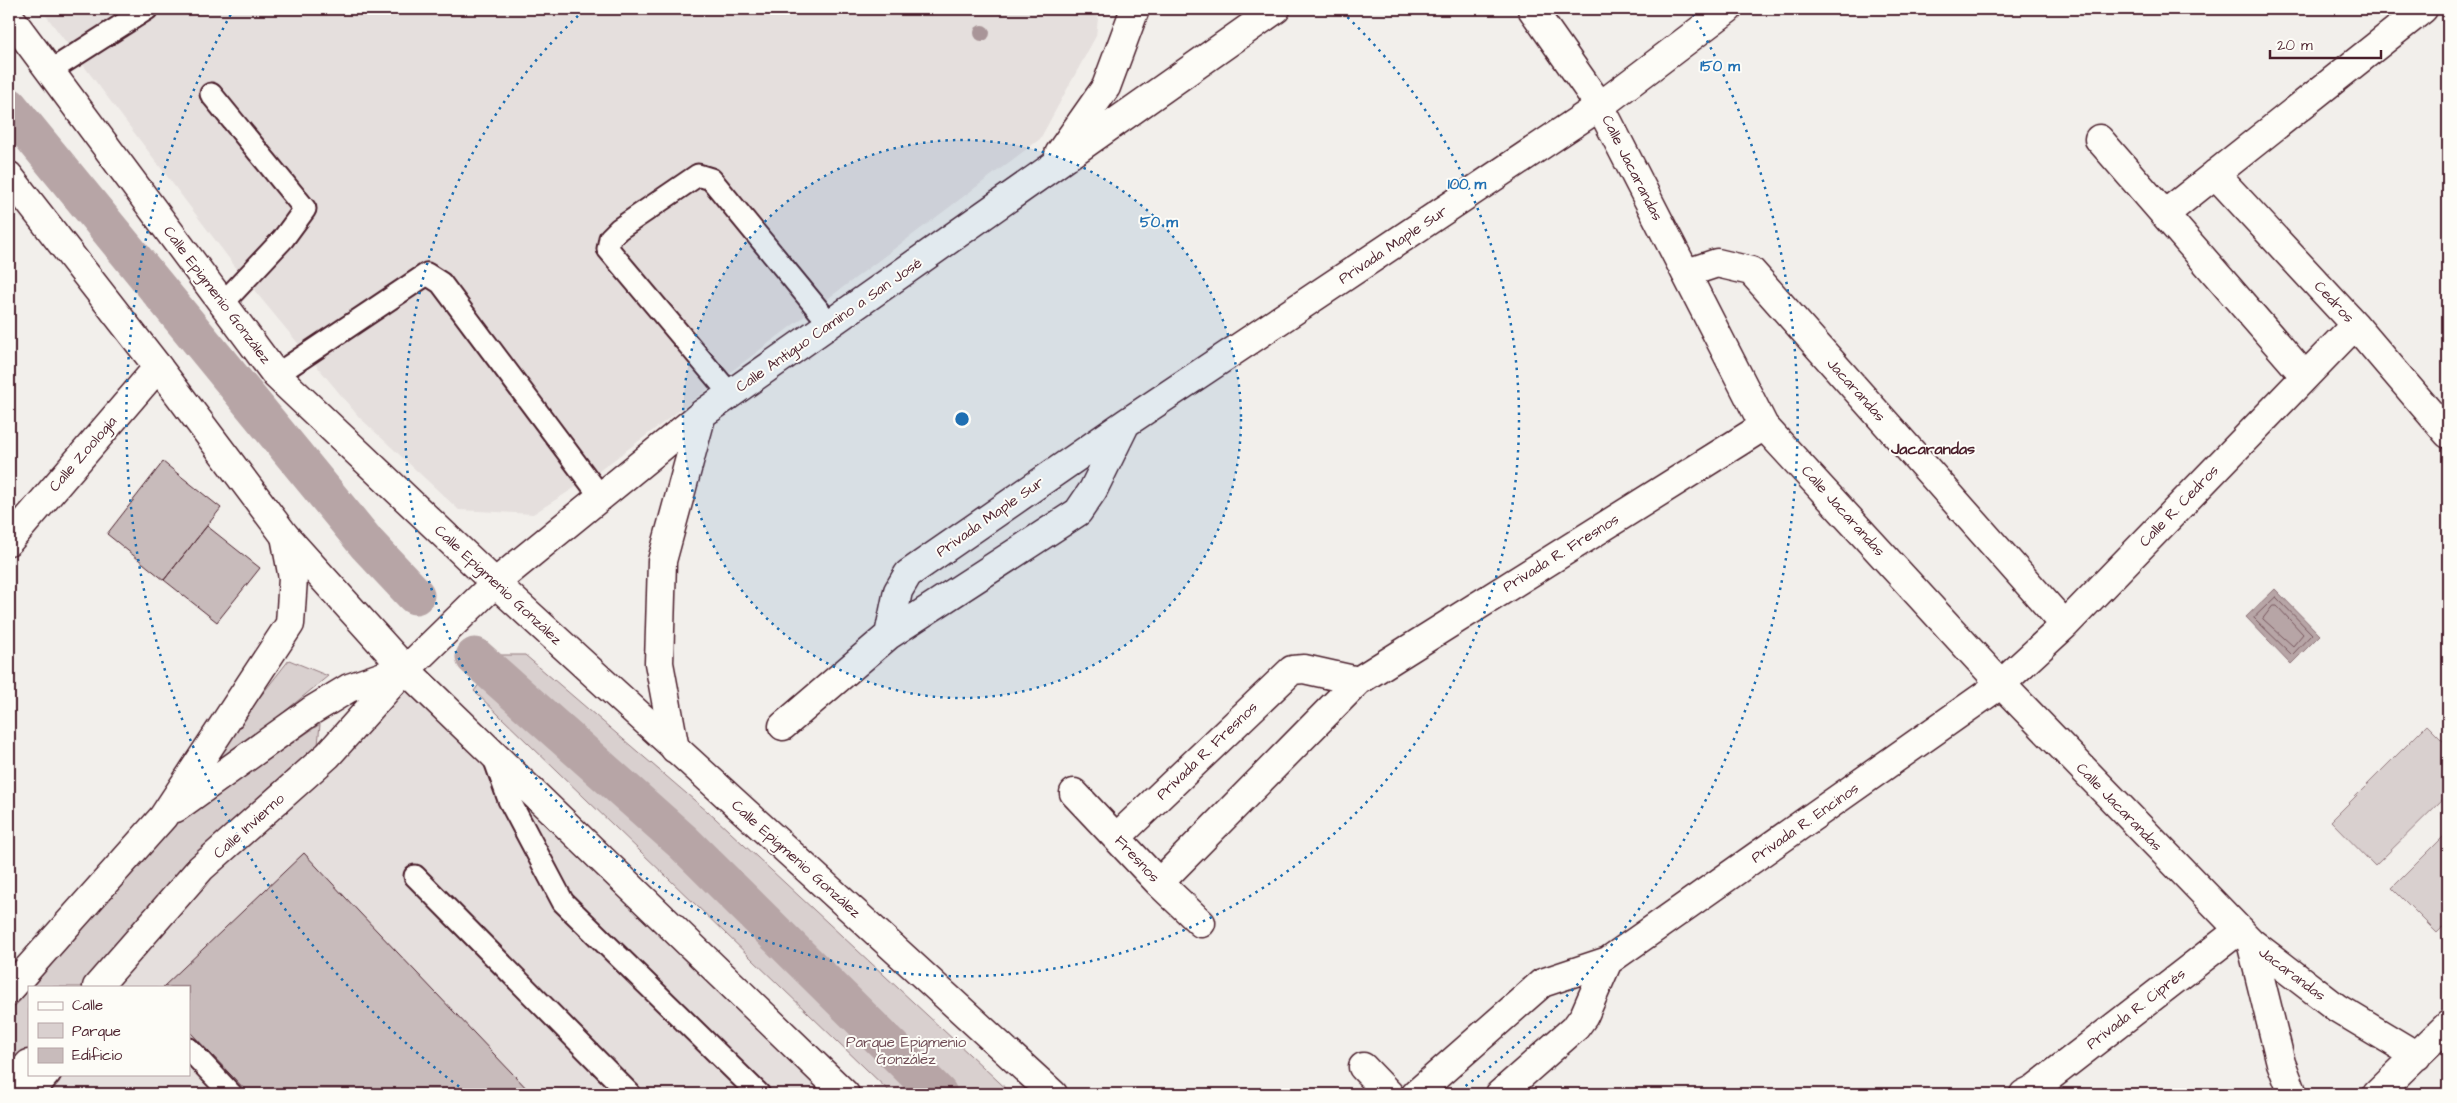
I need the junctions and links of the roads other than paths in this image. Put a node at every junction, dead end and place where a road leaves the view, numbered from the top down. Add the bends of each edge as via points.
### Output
1 (146, 9) edge
2 (1136, 9) edge
3 (1276, 9) edge
4 (1532, 9) edge
5 (1728, 9) edge
6 (2423, 9) edge
7 (9, 16) edge
8 (50, 71) junction
9 (211, 94) dead end
10 (1600, 106) junction
11 (2098, 139) dead end
12 (1048, 170) junction
13 (2215, 174) junction
14 (9, 176) edge
15 (2165, 214) junction
16 (1687, 273) junction
17 (222, 303) junction
18 (830, 324) junction
19 (2355, 325) junction
20 (158, 367) junction
21 (276, 375) junction
22 (2304, 375) junction
23 (730, 394) junction
24 (702, 414) junction
25 (1126, 423) junction
26 (1764, 426) junction
27 (2448, 434) edge
28 (601, 496) junction
29 (285, 536) junction
30 (9, 541) edge
31 (489, 588) junction
32 (2065, 625) junction
33 (888, 635) junction
34 (411, 664) junction
35 (1358, 681) junction
36 (2001, 684) junction
37 (783, 726) dead end
38 (675, 749) junction
39 (492, 753) junction
40 (1074, 793) dead end
41 (163, 817) junction
42 (1117, 837) junction
43 (414, 876) dead end
44 (1159, 883) junction
45 (1201, 923) dead end
46 (2245, 936) junction
47 (1608, 961) junction
48 (98, 986) edge
49 (9, 990) edge
50 (2448, 1025) edge
51 (190, 1049) edge
52 (2416, 1056) junction
53 (28, 1065) edge
54 (1363, 1068) dead end
55 (48, 1076) edge
56 (9, 1087) edge
57 (2029, 1092) edge
58 (33, 1094) edge
59 (232, 1094) edge
60 (630, 1094) edge
61 (759, 1094) edge
62 (845, 1094) edge
63 (1053, 1094) edge
64 (1389, 1094) edge
65 (1416, 1094) edge
66 (1500, 1094) edge
67 (2293, 1094) edge
68 (2377, 1094) edge

1 - 8 lane
2 - 12 street via 1106,87
3 - 12 street, Calle Antiguo Camino a San José
4 - 10 street, Calle Jacarandas
5 - 10 street, Privada Maple Sur
6 - 13 street
7 - 8 street, Calle Epigmenio González
8 - 17 street, Calle Epigmenio González
9 - 17 lane via 305,209 283,239
10 - 16 street, Calle Jacarandas
10 - 25 street, Privada Maple Sur
11 - 15 street
12 - 18 street, Calle Antiguo Camino a San José
13 - 15 street
13 - 19 street, Cedros
14 - 20 street
15 - 22 street
16 - 26 street, Calle Jacarandas
16 - 32 street, Jacarandas via 1716,263 1751,272
17 - 21 street, Calle Epigmenio González
18 - 23 street, Calle Antiguo Camino a San José
18 - 23 lane via 711,179 698,175 619,229 610,238 608,250
19 - 22 street, Calle R. Cedros
19 - 27 street, Cedros
20 - 29 street
20 - 30 street, Calle Zoología
21 - 28 lane via 427,274 441,283
21 - 31 street, Calle Epigmenio González
22 - 32 street, Calle R. Cedros
23 - 24 street, Calle Antiguo Camino a San José
24 - 28 street, Calle Antiguo Camino a San José
24 - 38 street via 662,561 659,663
25 - 33 street via 1093,490 1078,512
25 - 33 street, Privada Maple Sur via 908,574 898,591
26 - 35 street, Privada R. Fresnos
26 - 36 street, Calle Jacarandas
28 - 31 street, Calle Antiguo Camino a San José
29 - 34 street
29 - 41 street via 293,578 290,624
31 - 34 street, Calle Antiguo Camino a San José
31 - 38 street, Calle Epigmenio González
32 - 36 street, Calle R. Cedros
33 - 37 street
34 - 39 street
34 - 41 street via 349,688 311,711
34 - 48 street, Calle Invierno via 328,754 201,868
35 - 42 street, Privada R. Fresnos via 1304,669 1292,670
35 - 44 street, Privada R. Fresnos
36 - 46 street, Calle Jacarandas
36 - 47 street, Privada R. Encinos
38 - 63 street, Calle Epigmenio González
39 - 61 lane via 509,800 563,902
39 - 62 street
40 - 42 street, Fresnos
41 - 49 street
42 - 44 street, Fresnos
43 - 60 lane
44 - 45 street, Fresnos
46 - 52 street, Jacarandas via 2337,1008
46 - 57 street, Privada R. Ciprés
46 - 67 street, Jacarandas
47 - 65 street, Privada R. Encinos via 1542,983
47 - 66 street via 1576,1028
50 - 52 street
51 - 59 lane
52 - 68 street
53 - 56 street
54 - 64 street
55 - 58 lane

